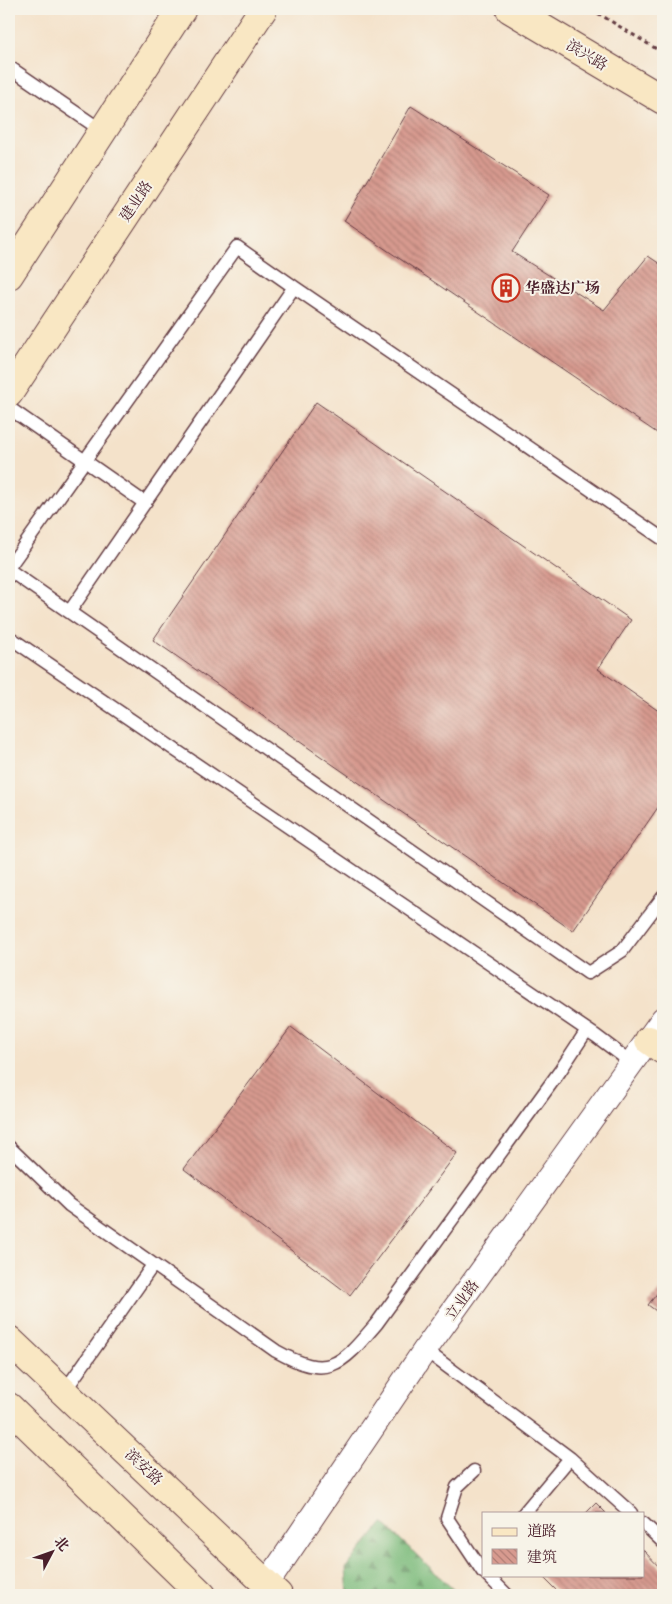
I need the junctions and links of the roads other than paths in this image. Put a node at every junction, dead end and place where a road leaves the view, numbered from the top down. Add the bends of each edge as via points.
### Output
1 (182, 9) edge
2 (264, 9) edge
3 (510, 9) edge
4 (9, 67) edge
5 (663, 100) edge
6 (101, 130) junction
7 (9, 274) edge
8 (294, 287) junction
9 (9, 393) edge
10 (9, 408) edge
11 (84, 461) junction
12 (145, 503) junction
13 (663, 539) edge
14 (9, 569) edge
15 (70, 611) junction
16 (9, 637) edge
17 (663, 896) edge
18 (587, 1030) junction
19 (659, 1036) edge
20 (632, 1063) junction
21 (9, 1147) edge
22 (153, 1265) junction
23 (9, 1340) edge
24 (425, 1350) junction
25 (64, 1392) junction
26 (9, 1407) edge
27 (570, 1458) junction
28 (474, 1471) dead end
29 (525, 1512) edge
30 (630, 1512) edge
31 (644, 1525) edge
32 (663, 1542) edge
33 (482, 1567) edge
34 (490, 1576) edge
35 (272, 1590) edge
36 (202, 1595) edge
37 (507, 1595) edge

1 - 6 main road
2 - 9 main road, 建业路
3 - 5 main road, 滨兴路
4 - 6 lane
6 - 7 main road
8 - 11 lane via 237,247
8 - 12 lane
8 - 13 lane
10 - 11 lane
11 - 12 lane
11 - 14 lane
12 - 15 lane
14 - 15 lane
15 - 17 lane via 588,973 622,951
16 - 18 lane
18 - 20 lane
18 - 22 lane via 377,1323 341,1361 324,1367 296,1362
19 - 20 street, 立业路
20 - 24 street, 立业路
21 - 22 lane via 69,1205
22 - 25 lane
23 - 25 main road, 滨安路
24 - 27 lane
24 - 35 street, 立业路
25 - 35 main road, 滨安路
26 - 36 main road
27 - 29 lane
27 - 30 lane
28 - 33 lane via 457,1487 447,1518
31 - 32 lane
34 - 37 lane

